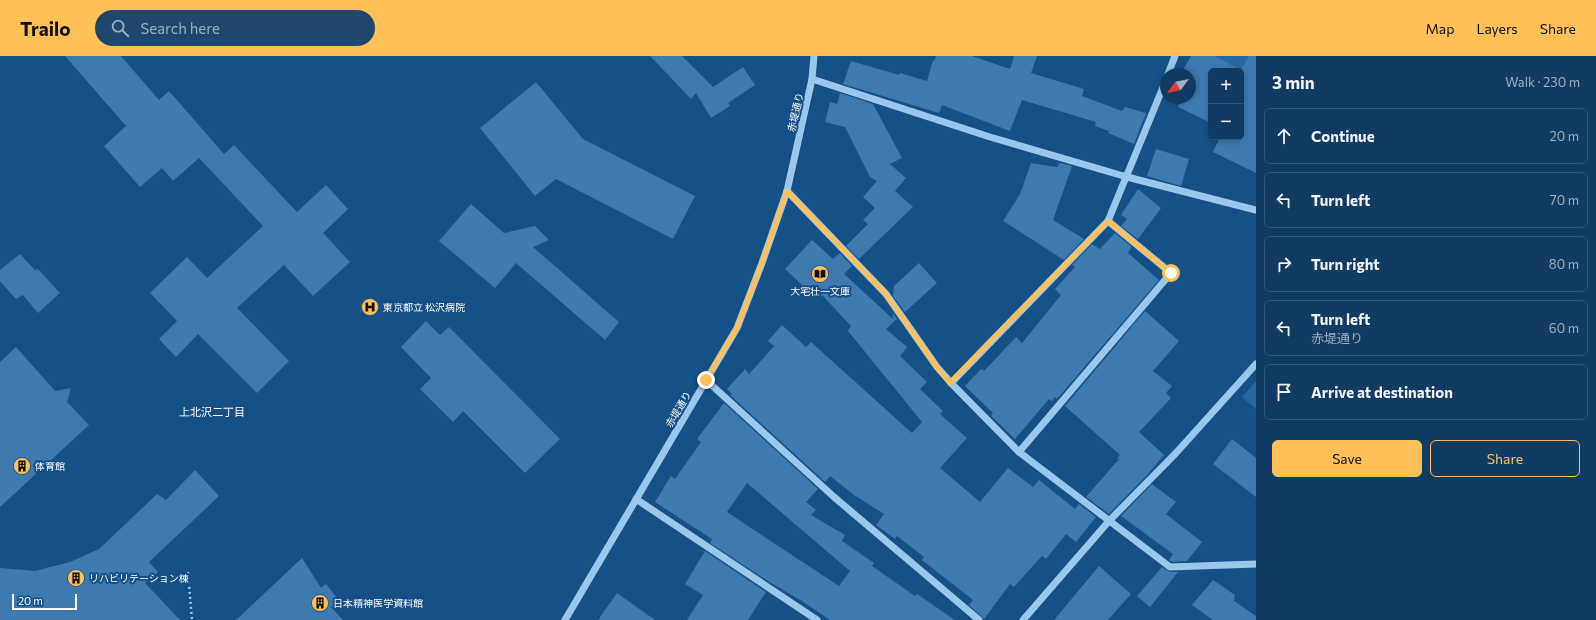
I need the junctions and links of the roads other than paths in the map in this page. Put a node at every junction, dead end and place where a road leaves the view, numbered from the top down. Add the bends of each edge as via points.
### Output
1 (814, 56) edge
2 (1175, 56) edge
3 (1170, 68) edge
4 (812, 79) junction
5 (1160, 95) edge
6 (1127, 177) junction
7 (787, 191) junction
8 (1256, 210) edge
9 (1108, 221) junction
10 (1256, 364) edge
11 (706, 380) junction
12 (950, 383) junction
13 (1019, 452) junction
14 (636, 499) junction
15 (1109, 521) junction
16 (1256, 564) edge
17 (565, 620) edge
18 (817, 620) edge
19 (980, 620) edge
20 (1023, 620) edge

1 - 4 street, 赤堤通り
2 - 3 street
4 - 6 street via 990,137
4 - 7 street, 赤堤通り
5 - 6 street
6 - 8 street
6 - 9 street
7 - 11 street, 赤堤通り via 737,328
7 - 12 street via 886,294
9 - 12 street
9 - 13 street via 1171,273
10 - 15 street via 1176,453
11 - 14 street, 赤堤通り
11 - 19 street via 834,497
12 - 13 street
13 - 15 street
14 - 17 street, 赤堤通り
14 - 18 street
15 - 16 street via 1170,567
15 - 20 street

